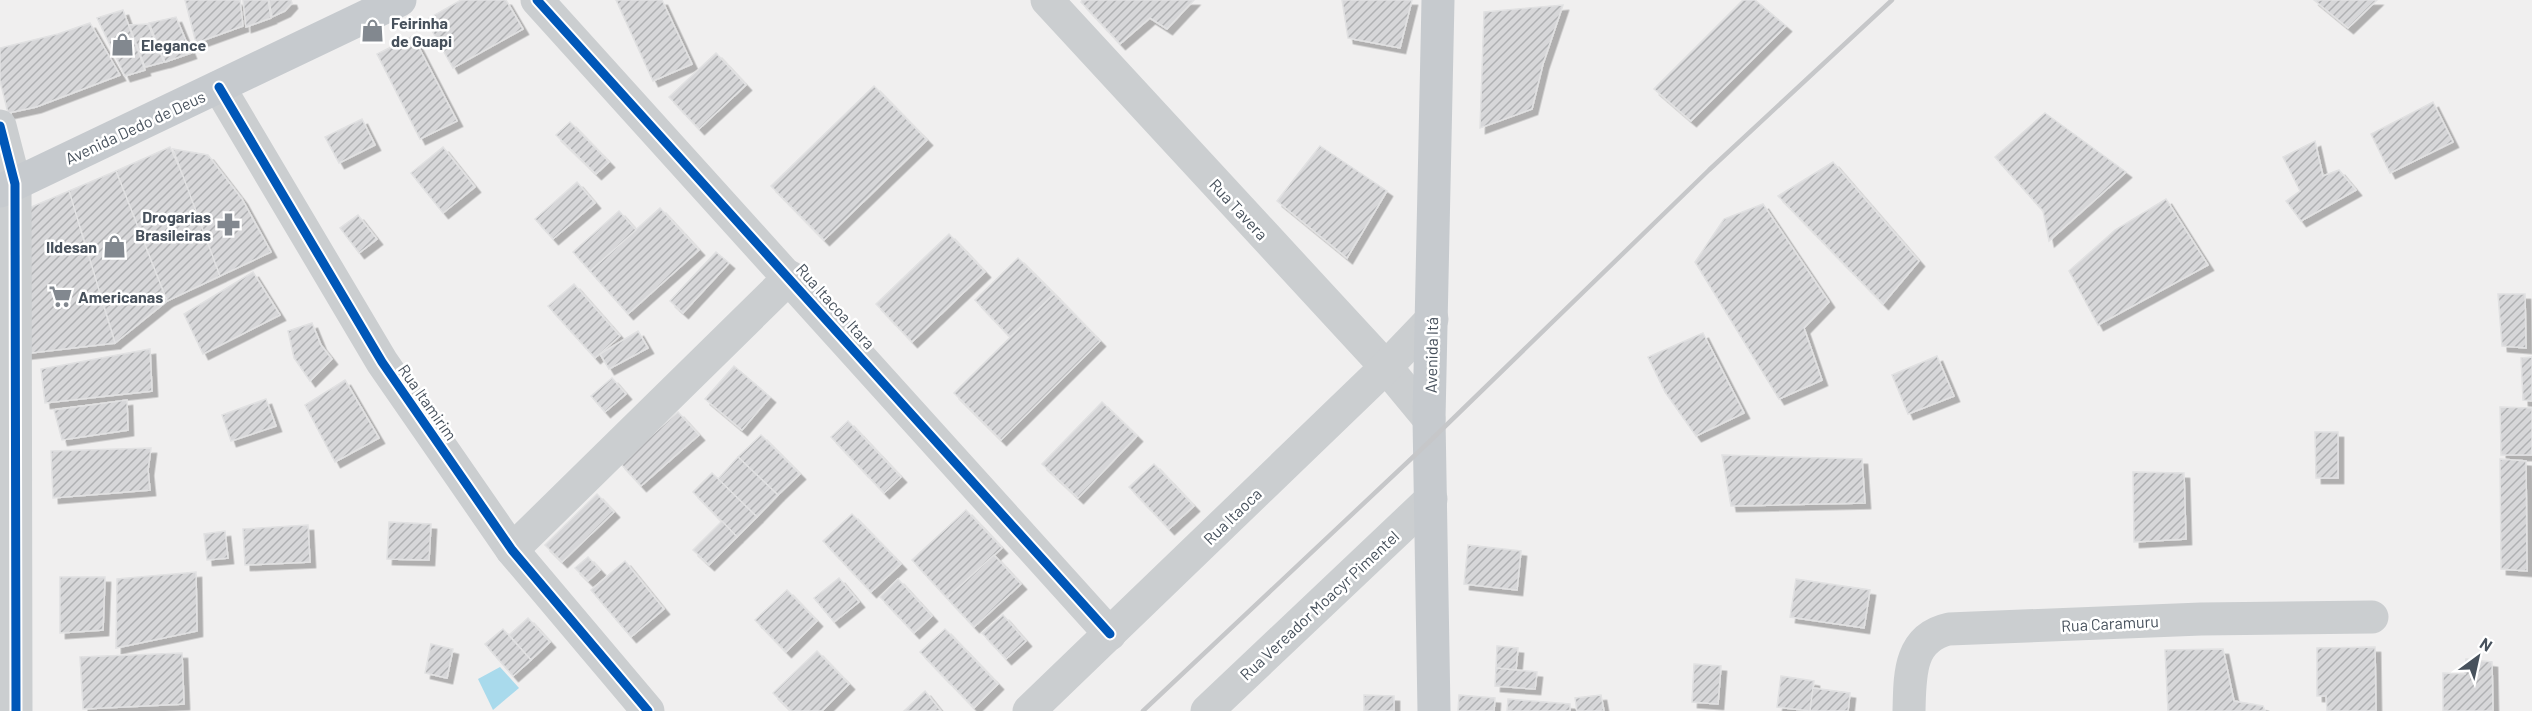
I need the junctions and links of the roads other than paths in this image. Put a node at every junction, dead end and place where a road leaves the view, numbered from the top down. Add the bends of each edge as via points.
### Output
1 (400, 0) edge
2 (537, 0) edge
3 (1047, 0) edge
4 (1438, 0) edge
5 (219, 87) junction
6 (0, 126) edge
7 (7, 188) edge
8 (790, 277) junction
9 (1432, 319) junction
10 (1386, 367) junction
11 (1429, 419) junction
12 (1431, 499) junction
13 (512, 550) junction
14 (2372, 617) dead end
15 (1110, 634) junction
16 (16, 711) edge
17 (648, 711) edge
18 (1029, 711) edge
19 (1207, 711) edge
20 (1434, 711) edge
21 (1909, 711) edge

1 - 5 main road, Avenida Dedo de Deus
2 - 8 street, Rua Itacoa Itara
3 - 10 street, Rua Tavera
4 - 9 main road, Avenida Itá
5 - 7 main road, Avenida Dedo de Deus
5 - 13 street, Rua Itamirim via 382,362
6 - 7 street
7 - 16 street
8 - 13 street
8 - 15 street, Rua Itacoa Itara
9 - 10 street, Rua Itaoca
9 - 11 main road, Avenida Itá
10 - 11 street, Rua Tavera
10 - 15 street, Rua Itaoca
11 - 12 main road, Avenida Itá
12 - 19 street, Rua Vereador Moacyr Pimentel
12 - 20 main road, Avenida Itá
13 - 17 street, Rua Itamirim
14 - 21 street, Rua Caramuru via 1949,629 1935,632 1919,647 1910,673
15 - 18 street, Rua Itaoca

